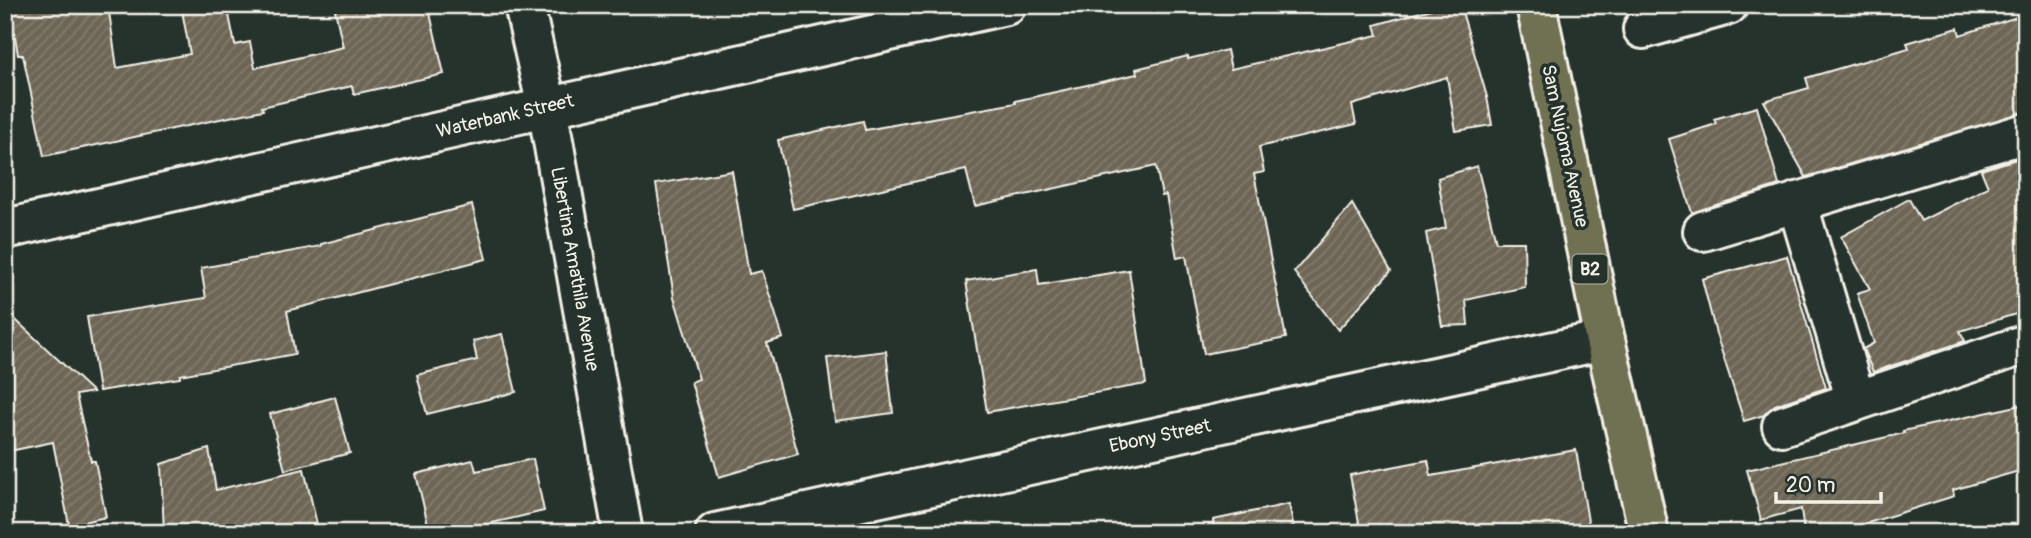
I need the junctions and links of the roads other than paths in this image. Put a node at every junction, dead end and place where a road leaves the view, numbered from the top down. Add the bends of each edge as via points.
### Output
1 (524, 5) edge
2 (1006, 5) edge
3 (1535, 5) edge
4 (1728, 5) edge
5 (1643, 29) dead end
6 (547, 107) junction
7 (2026, 132) edge
8 (1797, 202) junction
9 (5, 229) edge
10 (1703, 232) dead end
11 (1605, 340) junction
12 (2026, 344) edge
13 (1856, 401) junction
14 (1782, 426) dead end
15 (623, 533) edge
16 (715, 533) edge
17 (1649, 533) edge

1 - 6 street, Libertina Amathila Avenue
2 - 6 street, Waterbank Street
3 - 11 highway, Sam Nujoma Avenue / B2
4 - 5 street
6 - 9 street, Waterbank Street
6 - 15 street, Libertina Amathila Avenue
7 - 8 street
8 - 10 street
8 - 13 street
11 - 16 street, Ebony Street
11 - 17 highway, Sam Nujoma Avenue / B2
12 - 13 street
13 - 14 street

